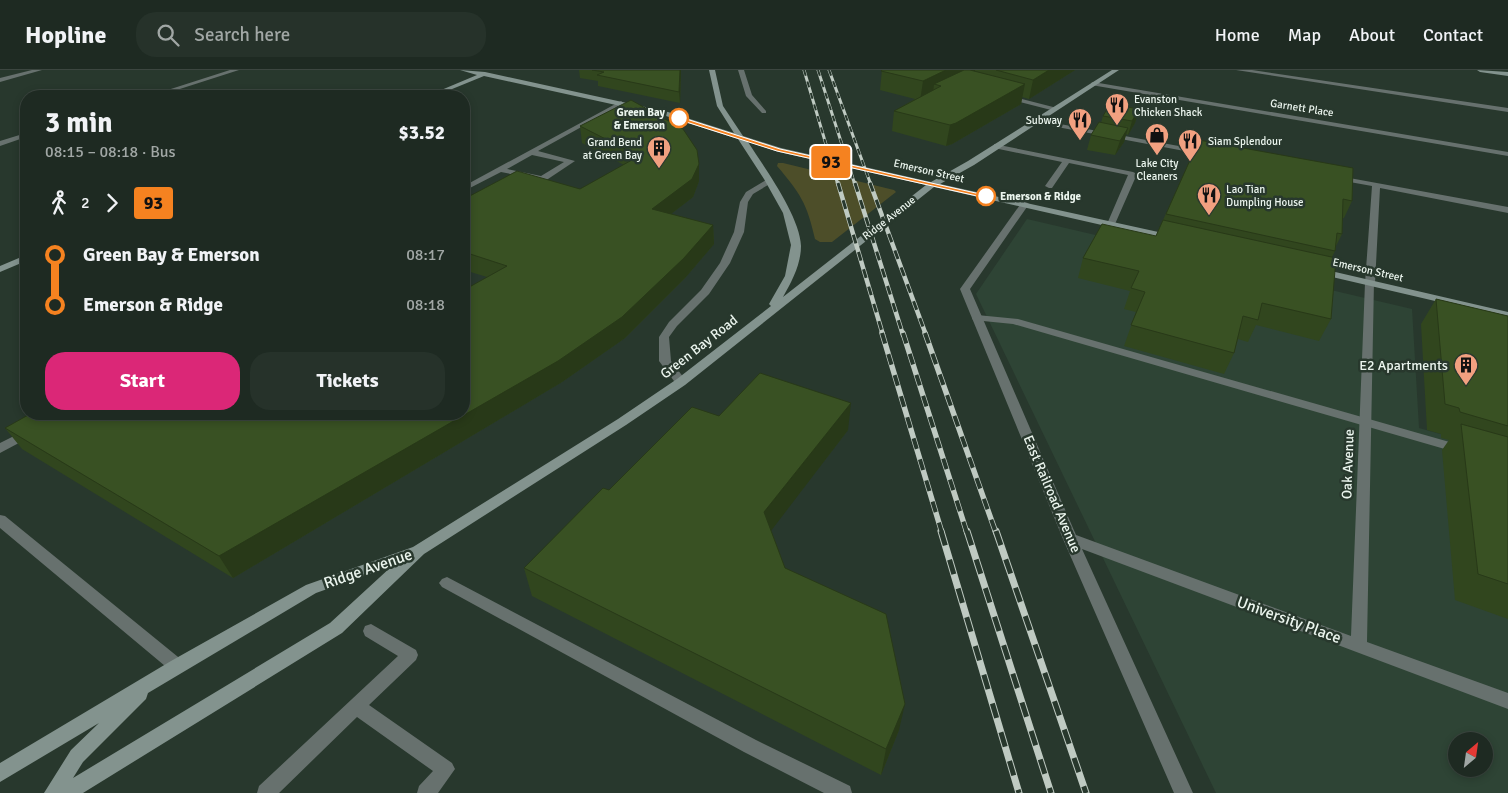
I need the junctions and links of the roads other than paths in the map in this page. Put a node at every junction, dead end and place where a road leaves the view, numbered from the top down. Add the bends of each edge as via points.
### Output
1 (39, 70) edge
2 (236, 70) edge
3 (463, 70) edge
4 (495, 70) edge
5 (712, 70) edge
6 (741, 70) edge
7 (1116, 70) edge
8 (1239, 70) edge
9 (1480, 70) edge
10 (484, 74) junction
11 (1508, 74) edge
12 (0, 80) edge
13 (1093, 84) junction
14 (171, 90) edge
15 (445, 90) edge
16 (1001, 96) edge
17 (621, 103) junction
18 (1055, 109) junction
19 (1508, 110) edge
20 (764, 112) dead end
21 (1036, 121) junction
22 (20, 138) edge
23 (741, 138) junction
24 (0, 144) edge
25 (997, 146) junction
26 (530, 152) junction
27 (1508, 154) edge
28 (1218, 155) edge
29 (1066, 161) junction
30 (499, 169) junction
31 (1327, 176) edge
32 (769, 182) junction
33 (933, 184) junction
34 (1376, 185) junction
35 (470, 186) edge
36 (1049, 186) dead end
37 (1025, 204) junction
38 (1508, 210) edge
39 (1111, 224) junction
40 (1178, 239) edge
41 (20, 260) edge
42 (0, 268) edge
43 (1312, 270) edge
44 (1370, 283) junction
45 (770, 311) junction
46 (1508, 315) edge
47 (977, 318) junction
48 (681, 382) junction
49 (1366, 422) junction
50 (39, 427) edge
51 (0, 449) edge
52 (1470, 452) edge
53 (0, 520) edge
54 (1070, 539) junction
55 (419, 550) junction
56 (447, 583) dead end
57 (370, 631) dead end
58 (1359, 646) junction
59 (177, 666) junction
60 (156, 678) junction
61 (1508, 702) edge
62 (356, 706) junction
63 (0, 773) edge
64 (54, 793) edge
65 (66, 793) edge
66 (266, 793) edge
67 (426, 793) edge
68 (843, 793) edge
69 (1184, 793) edge

1 - 12 street
2 - 14 street
3 - 10 main road, Emerson Street
4 - 10 main road
5 - 23 main road, Green Bay Road via 720,106
6 - 20 street via 749,96
7 - 13 main road, Ridge Avenue
8 - 19 street
9 - 11 main road
10 - 15 main road
10 - 17 main road, Emerson Street
13 - 18 main road, Ridge Avenue
13 - 27 street, Garnett Place
16 - 18 street
17 - 23 main road, Emerson Street via 668,114
17 - 26 street
18 - 21 main road, Ridge Avenue
21 - 25 main road, Ridge Avenue
21 - 28 street
22 - 24 street
23 - 32 main road, Green Bay Road
23 - 33 main road, Emerson Street via 779,150
25 - 29 street
25 - 33 main road, Ridge Avenue
26 - 30 street
26 - 30 street via 571,161 542,179
29 - 36 street
29 - 39 street via 1134,174
30 - 35 street
31 - 34 street
32 - 45 main road, Green Bay Road via 787,213 796,245 790,276
32 - 48 street via 750,192 744,202 739,232 725,263 705,292 664,337 664,361
33 - 37 main road, Emerson Street
33 - 45 main road, Ridge Avenue
34 - 38 street
34 - 44 street, Oak Avenue
37 - 39 main road, Emerson Street
37 - 47 street, East Railroad Avenue via 965,288
39 - 40 main road, Emerson Street
41 - 42 main road
43 - 44 main road, Emerson Street
44 - 46 main road, Emerson Street
44 - 49 street, Oak Avenue
45 - 48 main road, Green Bay Road
47 - 49 street via 1014,321
47 - 54 street, East Railroad Avenue
48 - 55 main road, Green Bay Road
49 - 52 street
49 - 58 street, Oak Avenue
50 - 51 street
53 - 59 street
54 - 58 street, University Place
54 - 69 street, East Railroad Avenue
55 - 59 main road, Ridge Avenue via 311,589
55 - 65 main road, Ridge Avenue via 336,628
56 - 68 street
57 - 62 street via 410,655
58 - 61 street, University Place
59 - 60 main road, Ridge Avenue
60 - 63 main road, Ridge Avenue
60 - 64 main road via 77,756
62 - 66 street
62 - 67 street via 446,769

